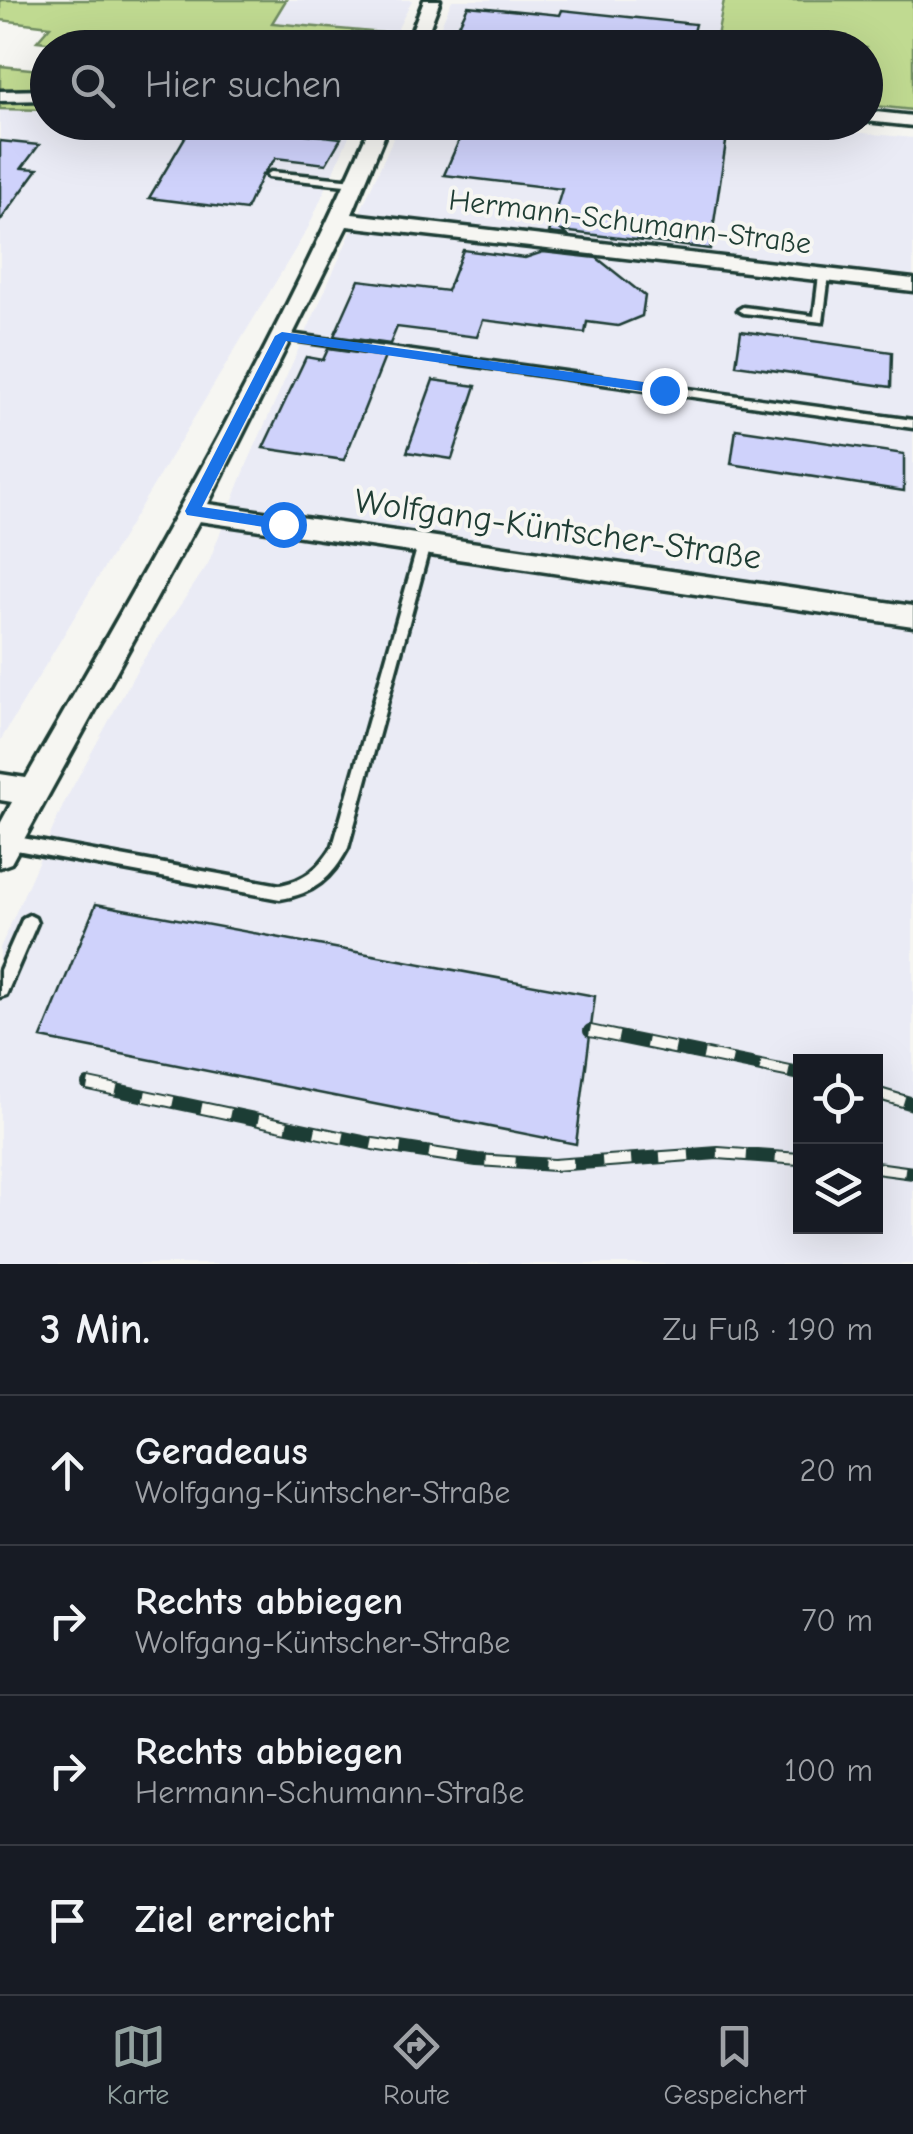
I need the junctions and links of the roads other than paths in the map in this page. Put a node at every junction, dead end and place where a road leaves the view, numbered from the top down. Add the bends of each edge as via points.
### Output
1 (432, 0) edge
2 (420, 30) edge
3 (30, 95) edge
4 (0, 96) edge
5 (883, 118) edge
6 (913, 121) edge
7 (374, 140) edge
8 (271, 175) dead end
9 (356, 184) junction
10 (340, 218) junction
11 (824, 275) junction
12 (913, 286) edge
13 (742, 310) dead end
14 (282, 336) junction
15 (913, 424) edge
16 (192, 511) junction
17 (424, 545) junction
18 (913, 616) edge
19 (0, 787) edge
20 (31, 792) junction
21 (3, 847) edge
22 (29, 923) dead end
23 (0, 989) edge

1 - 2 street
3 - 4 street
5 - 6 street
7 - 9 street
8 - 9 lane
9 - 10 street
10 - 11 street, Hermann-Schumann-Straße
10 - 14 street
11 - 12 street, Hermann-Schumann-Straße
11 - 13 lane via 820,320
14 - 15 lane
14 - 16 street
16 - 17 street, Wolfgang-Küntscher-Straße
16 - 20 street
17 - 18 street, Wolfgang-Küntscher-Straße
17 - 21 lane via 340,848 306,888 280,892
19 - 20 street
20 - 21 street
22 - 23 lane

